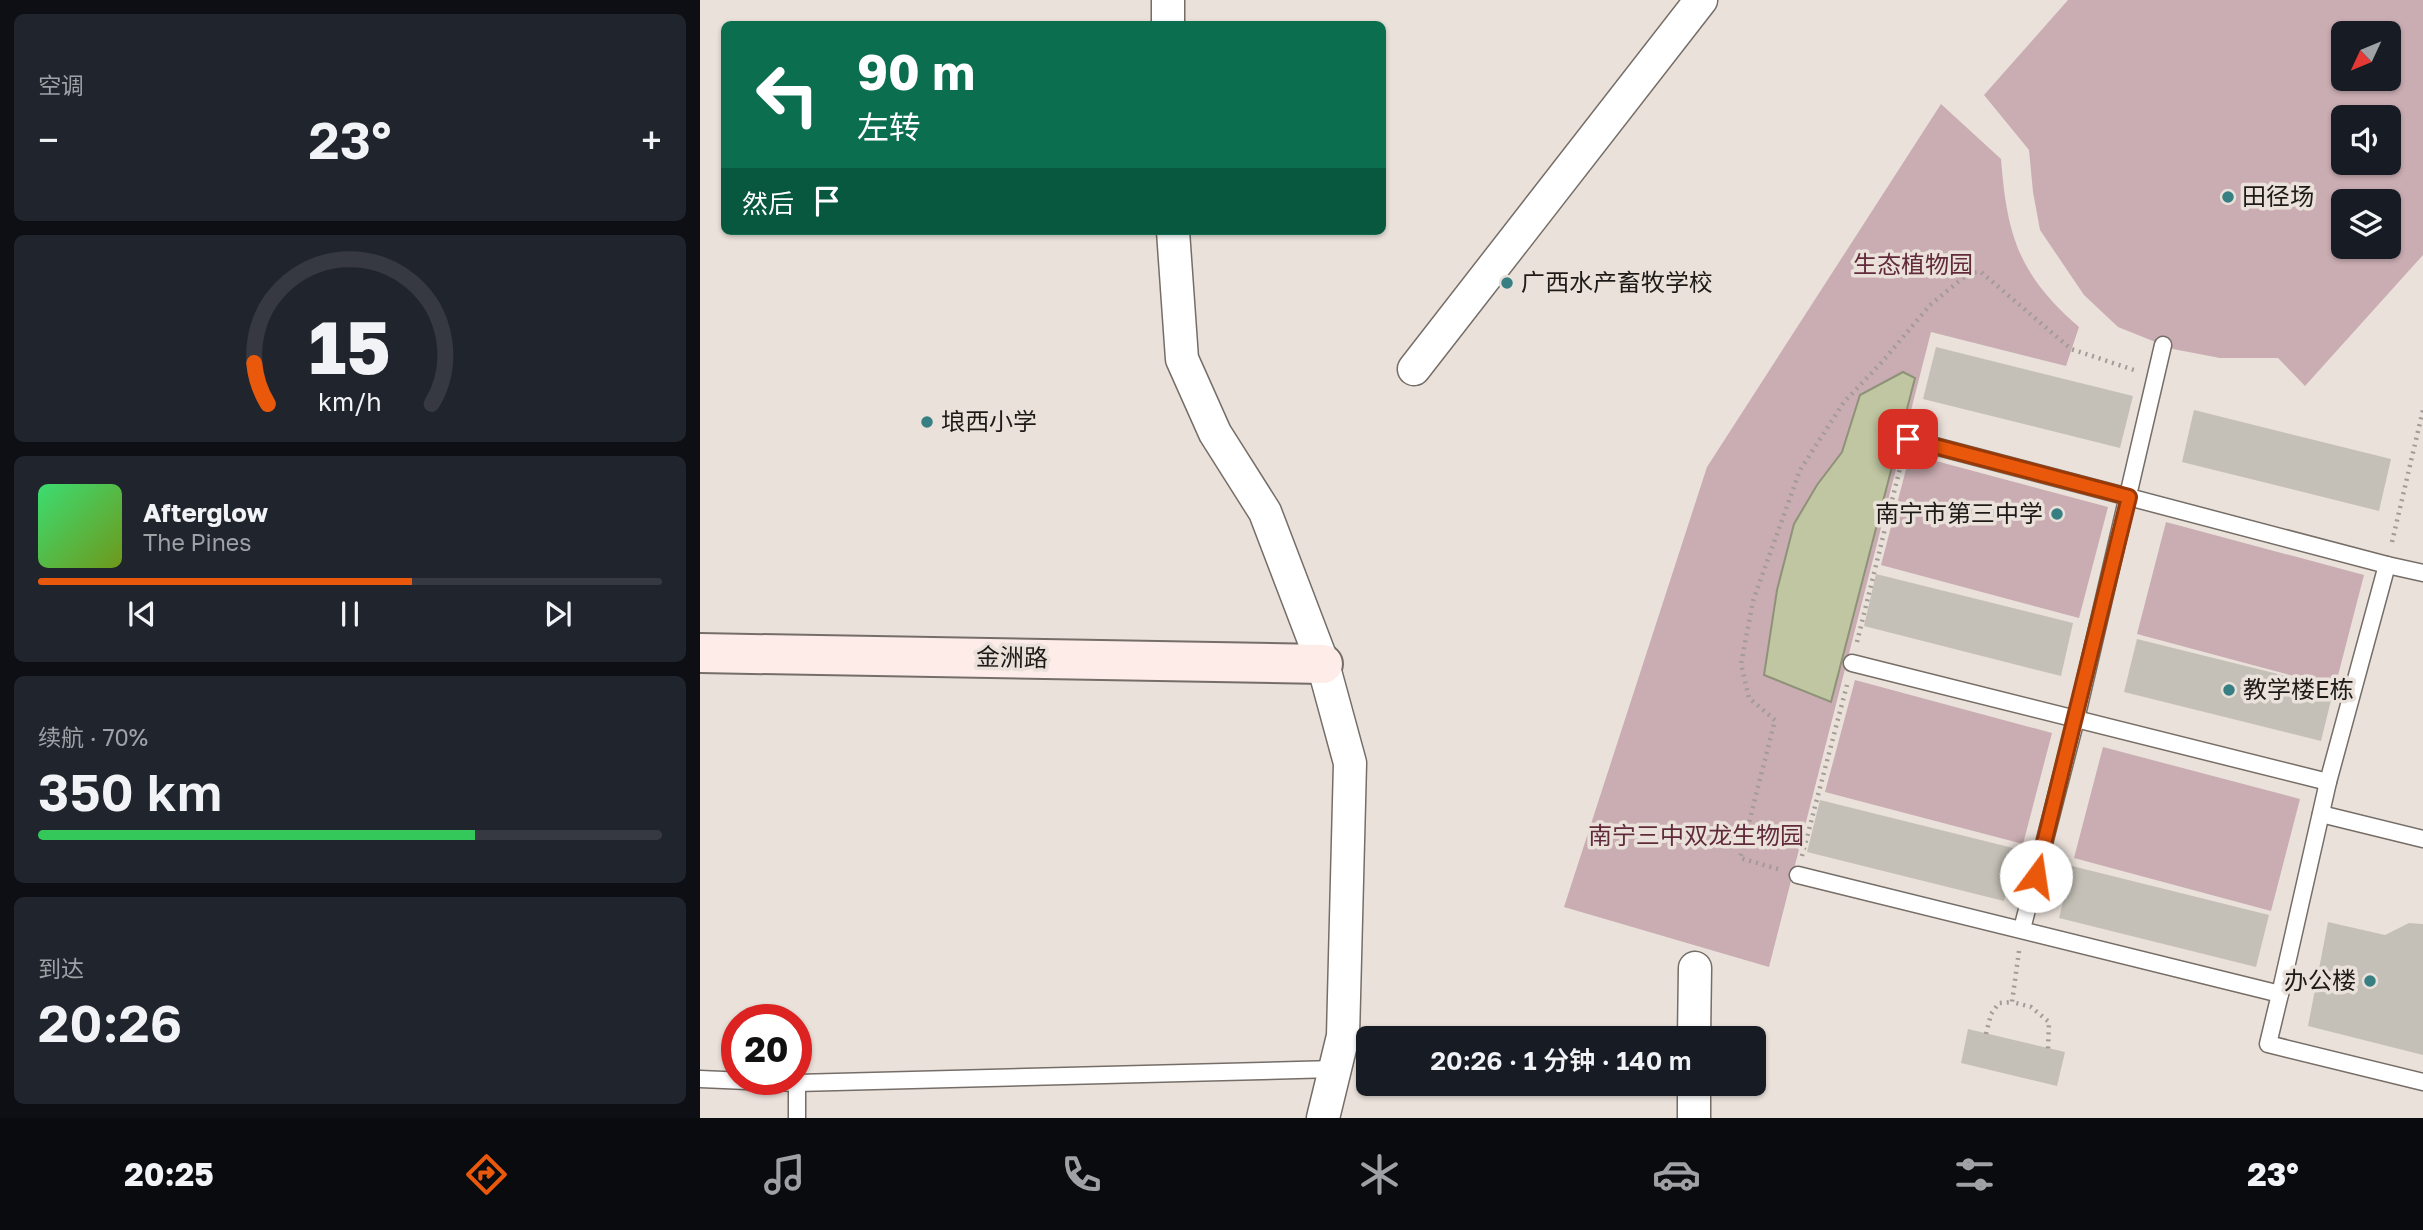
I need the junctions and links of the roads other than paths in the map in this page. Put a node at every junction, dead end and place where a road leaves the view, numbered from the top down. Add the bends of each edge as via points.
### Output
1 (1168, 0) edge
2 (1701, 0) edge
3 (1168, 21) edge
4 (1173, 235) edge
5 (2163, 345) dead end
6 (1415, 369) dead end
7 (1908, 439) road end
8 (2129, 497) junction
9 (2387, 565) junction
10 (2423, 573) edge
11 (700, 653) edge
12 (1852, 663) road end
13 (1323, 664) junction
14 (2076, 719) junction
15 (2328, 782) junction
16 (2321, 814) junction
17 (2423, 839) edge
18 (1798, 874) road end
19 (2022, 929) junction
20 (1695, 968) dead end
21 (2280, 994) junction
22 (1694, 1026) edge
23 (1335, 1069) junction
24 (700, 1079) edge
25 (721, 1080) edge
26 (2423, 1082) edge
27 (812, 1083) edge
28 (797, 1095) edge
29 (1694, 1096) edge
30 (797, 1118) edge
31 (1323, 1118) edge
32 (1693, 1118) edge

1 - 3 street
2 - 6 street
4 - 13 street via 1182,359 1215,433 1265,512
5 - 8 lane
7 - 8 lane
8 - 9 lane
8 - 14 lane
9 - 10 lane
9 - 15 lane
11 - 13 main road, 金洲路
12 - 14 lane
13 - 23 street via 1350,763 1343,1036
14 - 15 lane
14 - 19 lane
15 - 16 lane
16 - 17 lane
16 - 21 lane
18 - 19 lane
19 - 21 lane
20 - 22 street
21 - 26 lane via 2268,1044
23 - 27 lane
23 - 31 street
24 - 25 lane
28 - 30 lane
29 - 32 street

